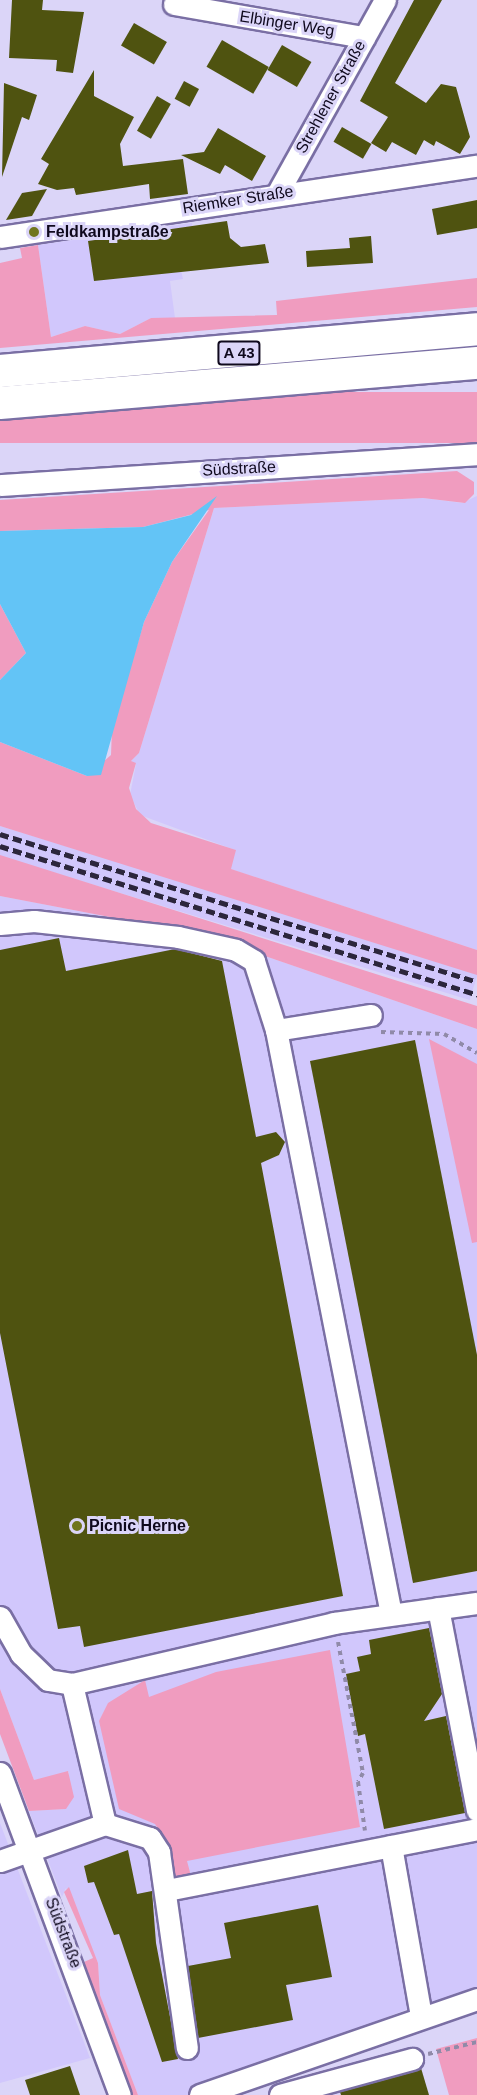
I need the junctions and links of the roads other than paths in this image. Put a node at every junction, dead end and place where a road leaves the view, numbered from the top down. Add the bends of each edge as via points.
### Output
1 (385, 0) edge
2 (174, 4) dead end
3 (364, 37) junction
4 (477, 166) edge
5 (277, 194) junction
6 (0, 237) edge
7 (477, 329) edge
8 (477, 363) edge
9 (0, 371) edge
10 (0, 403) edge
11 (477, 454) edge
12 (0, 485) edge
13 (0, 924) edge
14 (370, 1015) road end
15 (276, 1030) junction
16 (477, 1603) edge
17 (438, 1608) junction
18 (391, 1614) junction
19 (0, 1617) edge
20 (72, 1684) junction
21 (0, 1773) edge
22 (477, 1810) edge
23 (105, 1824) junction
24 (477, 1829) edge
25 (391, 1846) junction
26 (30, 1848) junction
27 (0, 1861) edge
28 (167, 1890) junction
29 (477, 1999) edge
30 (421, 2017) junction
31 (188, 2048) dead end
32 (412, 2059) road end
33 (120, 2095) edge
34 (200, 2095) edge
35 (280, 2095) edge

1 - 3 street, Strehlener Straße
2 - 3 street, Elbinger Weg
3 - 5 street, Strehlener Straße
4 - 5 street, Riemker Straße
5 - 6 street, Riemker Straße
7 - 9 highway, A 43
8 - 10 highway, A 43
11 - 12 street, Südstraße
13 - 15 street via 34,921 178,937 236,950 254,961
14 - 15 street
15 - 18 street
16 - 17 street
17 - 18 street
17 - 22 street
18 - 20 street via 334,1623
19 - 20 street via 21,1654 48,1680
20 - 23 street
21 - 26 street, Südstraße
23 - 26 street
23 - 28 street via 150,1838
24 - 25 street
25 - 28 street
25 - 30 street
26 - 27 street
26 - 33 street, Südstraße
28 - 31 street
29 - 30 street
30 - 34 street
32 - 35 street

